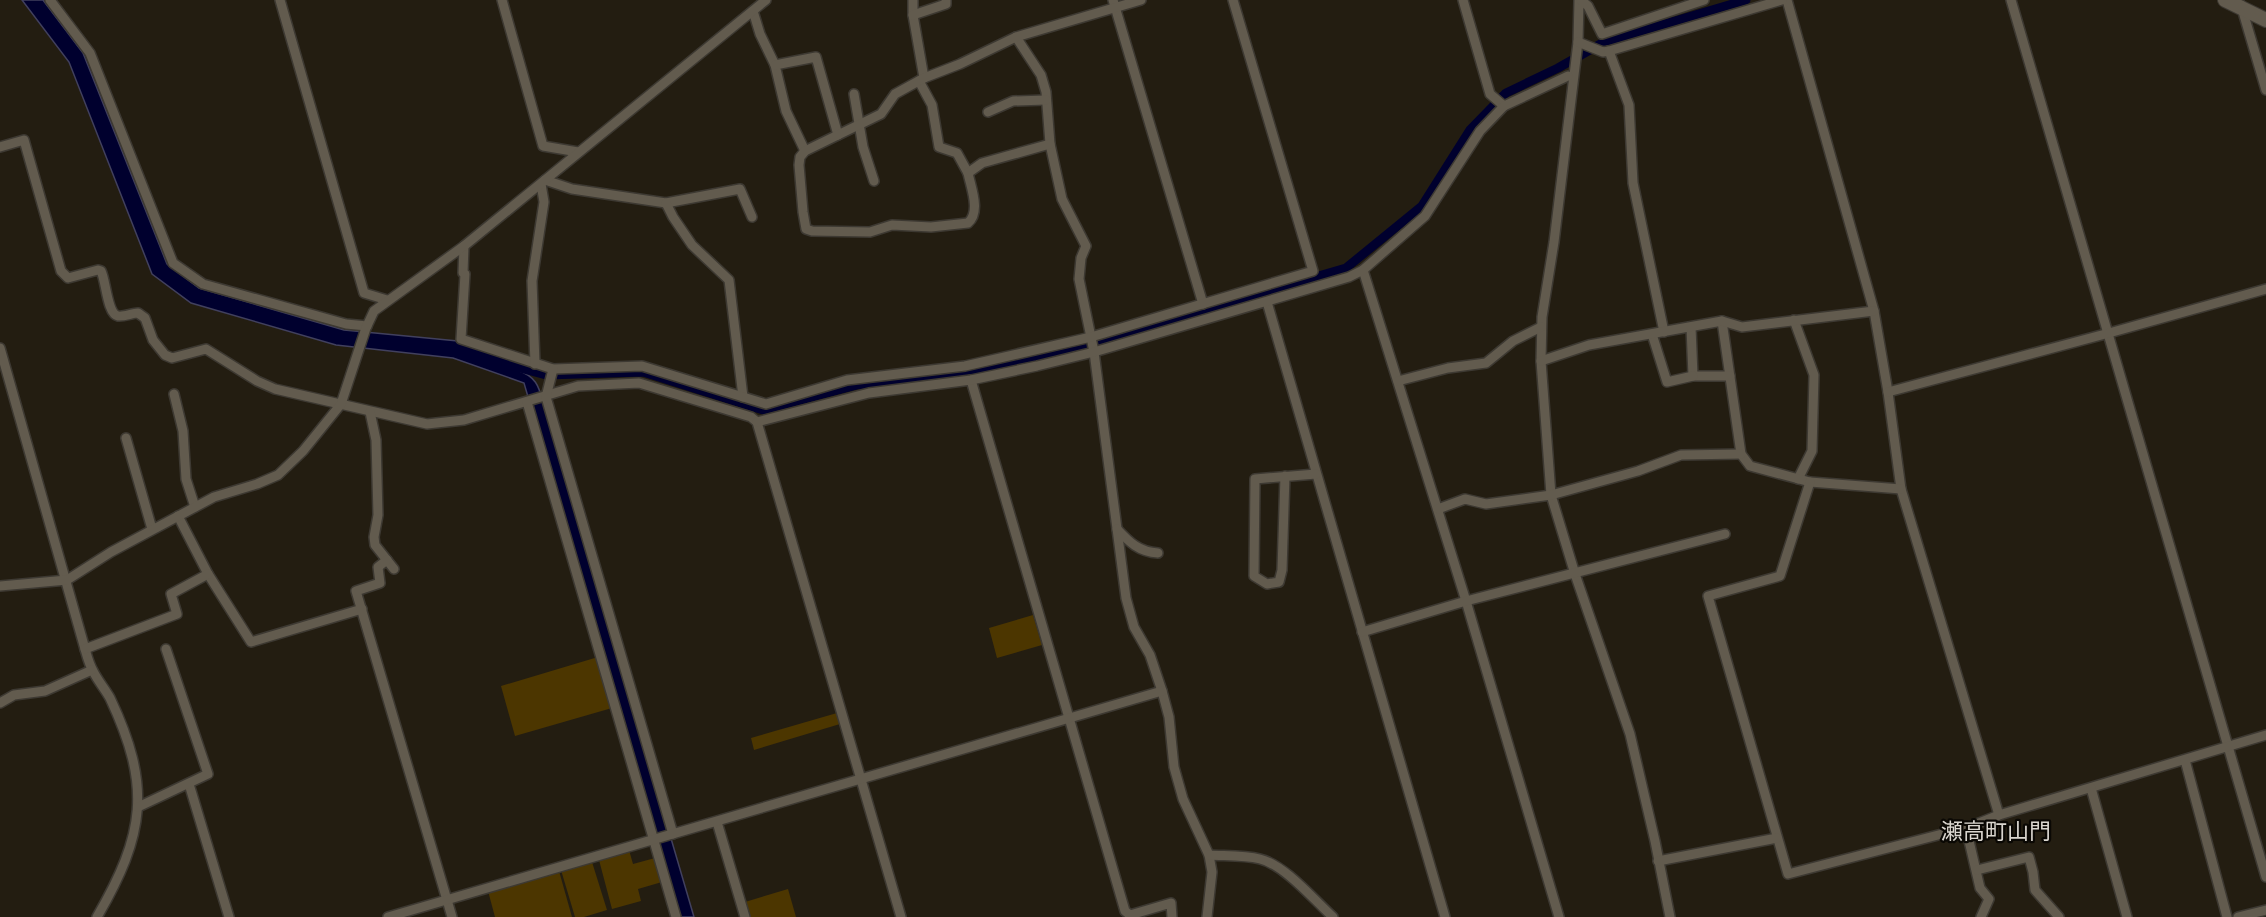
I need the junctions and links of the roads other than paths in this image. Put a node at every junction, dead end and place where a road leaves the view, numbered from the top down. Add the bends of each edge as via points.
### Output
1 (50, 0) edge
2 (280, 0) edge
3 (502, 0) edge
4 (912, 0) edge
5 (946, 0) edge
6 (1141, 0) edge
7 (1233, 0) edge
8 (1463, 0) edge
9 (1580, 0) edge
10 (1704, 0) edge
11 (1782, 0) edge
12 (1787, 0) edge
13 (2011, 0) edge
14 (2225, 0) edge
15 (1682, 3) edge
16 (760, 4) edge
17 (1114, 4) edge
18 (2241, 4) edge
19 (913, 15) junction
20 (2266, 20) edge
21 (1016, 37) junction
22 (1582, 43) junction
23 (1609, 51) junction
24 (775, 65) junction
25 (1568, 76) dead end
26 (922, 80) junction
27 (2266, 90) edge
28 (854, 94) dead end
29 (1046, 100) junction
30 (1503, 105) junction
31 (988, 112) dead end
32 (860, 125) junction
33 (838, 135) junction
34 (1050, 144) junction
35 (0, 147) edge
36 (805, 151) junction
37 (578, 152) junction
38 (968, 173) junction
39 (874, 181) dead end
40 (543, 182) junction
41 (666, 203) junction
42 (752, 217) dead end
43 (464, 246) junction
44 (1363, 270) junction
45 (2266, 289) edge
46 (387, 300) junction
47 (1267, 302) junction
48 (1203, 304) junction
49 (1874, 311) junction
50 (1794, 320) junction
51 (1722, 321) junction
52 (367, 327) junction
53 (1541, 327) junction
54 (1691, 327) junction
55 (1664, 332) junction
56 (2109, 333) junction
57 (1652, 334) junction
58 (1091, 337) junction
59 (0, 348) edge
60 (1094, 352) junction
61 (1540, 361) junction
62 (2, 362) edge
63 (535, 364) junction
64 (553, 369) junction
65 (1693, 376) junction
66 (1730, 376) junction
67 (971, 380) junction
68 (1398, 381) junction
69 (1888, 392) junction
70 (174, 394) dead end
71 (546, 397) junction
72 (744, 397) junction
73 (526, 402) junction
74 (341, 404) junction
75 (370, 411) junction
76 (757, 422) junction
77 (126, 438) dead end
78 (1741, 454) junction
79 (1316, 474) junction
80 (1286, 476) junction
81 (1798, 479) junction
82 (1810, 482) junction
83 (1901, 489) junction
84 (1551, 495) junction
85 (195, 507) junction
86 (1438, 509) junction
87 (178, 516) junction
88 (1117, 529) junction
89 (152, 530) junction
90 (1725, 534) dead end
91 (1158, 553) dead end
92 (387, 560) junction
93 (394, 568) dead end
94 (208, 574) junction
95 (1575, 574) junction
96 (67, 580) junction
97 (0, 586) edge
98 (1466, 601) junction
99 (362, 609) junction
100 (1362, 632) junction
101 (85, 649) junction
102 (166, 649) dead end
103 (92, 670) junction
104 (1162, 691) junction
105 (0, 703) edge
106 (1069, 718) junction
107 (2266, 735) edge
108 (2227, 746) junction
109 (2185, 760) junction
110 (860, 778) junction
111 (189, 784) junction
112 (2091, 788) junction
113 (138, 807) junction
114 (1999, 815) junction
115 (717, 822) junction
116 (1966, 828) junction
117 (673, 834) junction
118 (1777, 838) junction
119 (654, 840) junction
120 (1209, 855) junction
121 (1658, 861) junction
122 (1977, 870) junction
123 (2266, 877) edge
124 (447, 900) junction
125 (2266, 910) edge
126 (96, 917) edge
127 (229, 917) edge
128 (388, 917) edge
129 (452, 917) edge
130 (676, 917) edge
131 (745, 917) edge
132 (901, 917) edge
133 (1172, 917) edge
134 (1207, 917) edge
135 (1333, 917) edge
136 (1444, 917) edge
137 (1559, 917) edge
138 (1670, 917) edge
139 (1981, 917) edge
140 (2059, 917) edge
141 (2127, 917) edge
142 (2227, 917) edge
143 (2238, 917) edge

1 - 52 street via 90,53 173,263 203,284
2 - 46 street via 364,293
3 - 37 street via 543,146
4 - 19 street
5 - 19 street via 946,4
6 - 17 street
7 - 48 street via 1313,271
8 - 30 street via 1490,94
9 - 15 street via 1588,6 1602,34 1682,9
9 - 22 street
10 - 15 street
11 - 23 street
12 - 49 street
13 - 56 street
14 - 18 main road
16 - 24 street via 760,34
16 - 37 street
17 - 21 street
17 - 48 street
18 - 20 main road
18 - 27 street
19 - 26 street
21 - 26 street
21 - 29 street via 1041,75
22 - 23 street
22 - 53 street
23 - 55 street via 1629,105 1633,183
24 - 33 street via 816,57
24 - 36 street via 786,111
25 - 30 street
26 - 32 street via 895,94 881,114
26 - 38 street via 933,105 939,147 957,153
28 - 32 street
29 - 31 street via 1013,101
29 - 34 street
30 - 44 street via 1480,131 1425,216
32 - 33 street
32 - 39 street
33 - 36 street
34 - 38 street via 982,163
34 - 58 street via 1062,199 1086,246 1079,279
35 - 74 street via 24,140 64,276 100,271 114,314 138,313 145,318 153,340 165,355 172,358 206,350 275,389
36 - 38 street via 799,165 803,212 806,229 812,231 870,232 892,225 968,223 975,210
37 - 40 street
40 - 41 street
40 - 43 street
40 - 63 street via 544,202 532,281
41 - 42 street via 740,189
41 - 72 street via 692,244 729,280
43 - 46 street
43 - 63 street via 461,339
44 - 47 street
44 - 68 street
45 - 56 street
46 - 52 street via 374,311
47 - 60 street
47 - 79 street
48 - 58 street
49 - 50 street
49 - 69 street
50 - 51 street via 1742,327
50 - 81 street via 1814,375 1815,412 1812,451
51 - 54 street
51 - 66 street
52 - 74 street
53 - 61 street
53 - 68 street via 1513,340 1486,363
54 - 55 street
54 - 65 street
55 - 57 street
56 - 69 street
56 - 108 street
57 - 61 street via 1589,345
57 - 65 street via 1667,382
58 - 60 street
58 - 72 street via 965,366 854,378 766,404
59 - 62 street
60 - 67 street
60 - 88 street
61 - 84 street
62 - 96 street
63 - 64 street
64 - 71 street
64 - 72 street via 642,366
65 - 66 street
66 - 78 street
67 - 76 street via 869,393
67 - 106 street
68 - 86 street
69 - 83 street
70 - 85 street via 183,431 186,479
71 - 73 street
71 - 76 street via 578,386 639,383
71 - 117 street
73 - 75 street via 464,420 427,424
73 - 119 street
74 - 75 street
74 - 85 street via 278,475
75 - 92 street via 376,440 378,515 374,537
76 - 110 street
77 - 89 street
78 - 81 street via 1750,466
78 - 84 street via 1682,455
79 - 80 street
79 - 100 street
80 - 80 street via 1255,479 1254,576 1267,584 1279,582 1282,570
81 - 82 street
82 - 83 street
82 - 118 street via 1780,576 1708,597
83 - 114 street
84 - 86 street via 1486,504 1465,499
84 - 95 street
85 - 87 street
86 - 98 street
87 - 89 street
87 - 94 street
88 - 91 street via 1131,544
88 - 104 street via 1125,598
89 - 96 street
90 - 95 street
92 - 93 street
92 - 99 street via 378,567 380,583 356,591
94 - 99 street via 251,642
94 - 101 street via 171,594 177,614
95 - 98 street
95 - 121 street via 1630,734
96 - 97 street
96 - 101 street
98 - 100 street
98 - 137 street
99 - 124 street
100 - 136 street
101 - 103 street
102 - 111 street via 208,774
103 - 105 street via 45,692 14,695
103 - 113 street via 109,696 129,742
104 - 106 street
104 - 120 street via 1183,799
106 - 110 street
106 - 133 street via 1125,911 1130,915 1171,903
107 - 108 street
108 - 109 street
108 - 123 street
109 - 112 street
109 - 142 street
110 - 115 street
110 - 132 street
111 - 113 street
111 - 127 street
112 - 114 street
112 - 141 street
113 - 126 street via 127,856
114 - 116 street
115 - 117 street
115 - 131 street
116 - 118 street via 1788,874
116 - 122 street
117 - 119 street
118 - 121 street
119 - 124 street
119 - 130 street
120 - 134 street via 1212,872
120 - 135 street via 1247,857 1269,863
121 - 138 street
122 - 139 street via 1980,888 1989,899
122 - 140 street via 2029,857 2035,890
124 - 128 street
124 - 129 street
125 - 143 street

